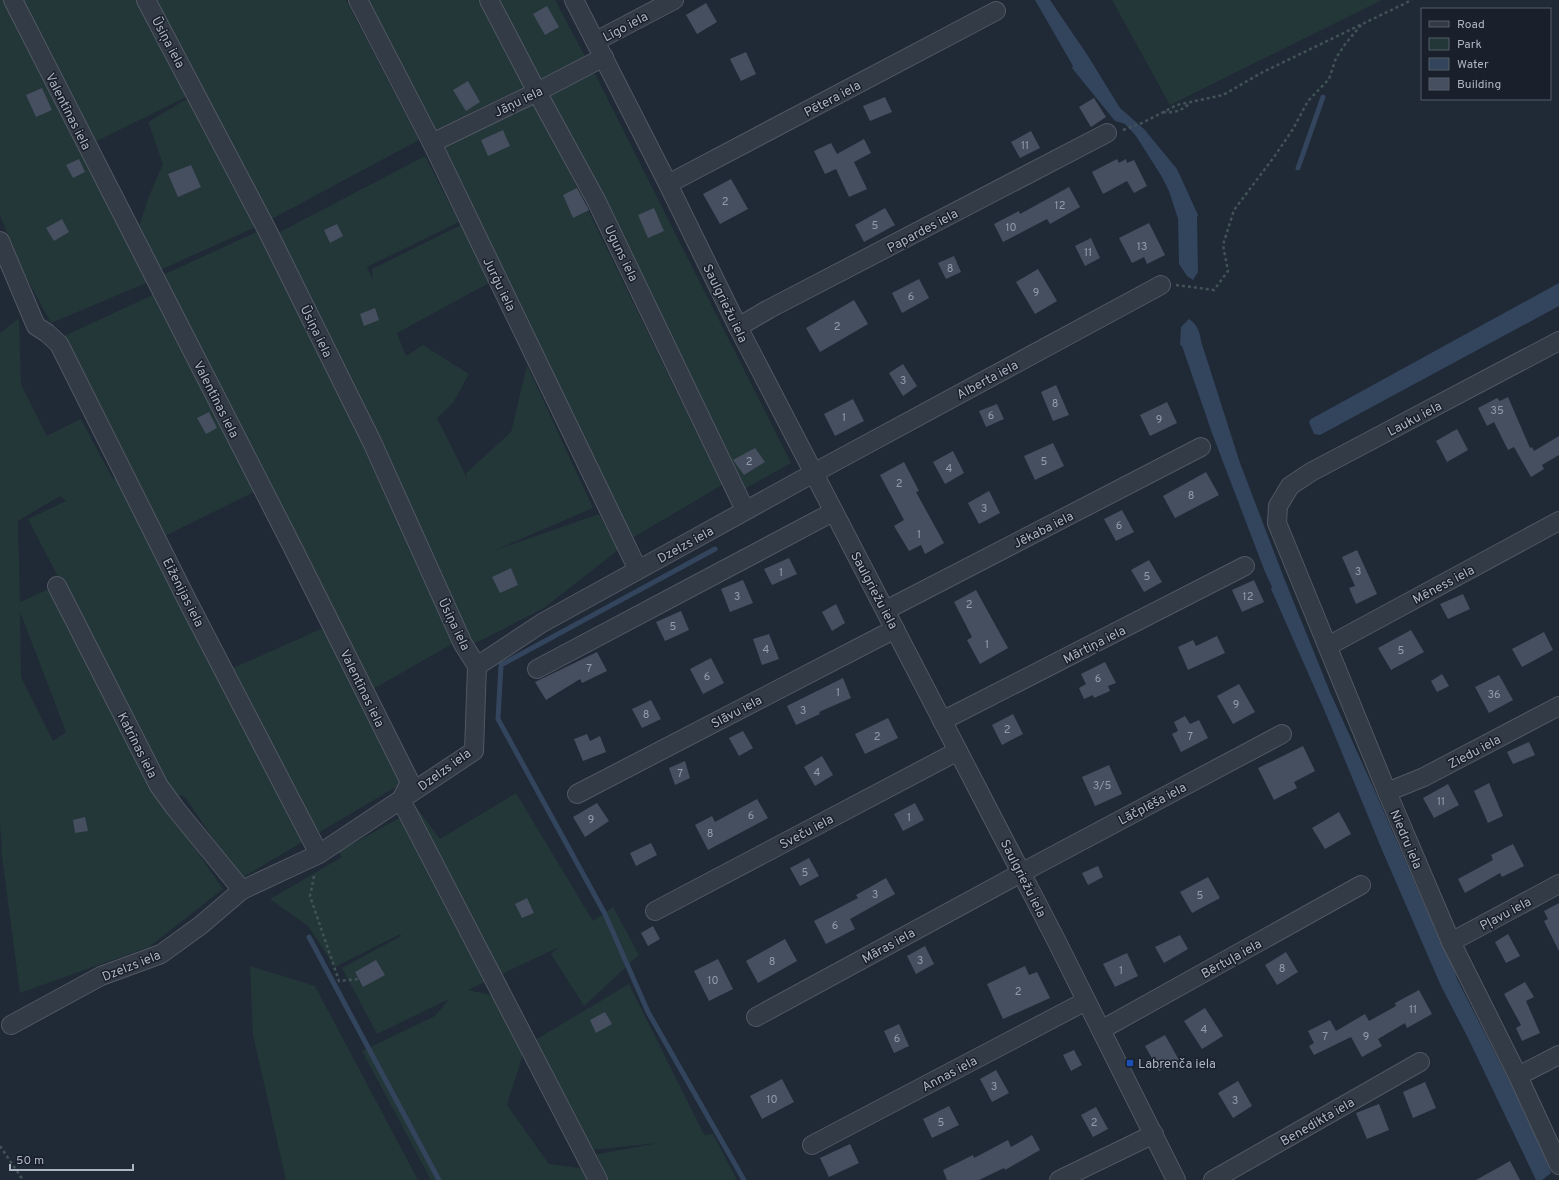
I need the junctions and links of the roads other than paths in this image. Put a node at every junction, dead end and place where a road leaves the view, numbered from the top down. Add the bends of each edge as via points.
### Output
1 (13, 0) edge
2 (146, 0) edge
3 (358, 0) edge
4 (489, 0) edge
5 (574, 0) edge
6 (674, 0) edge
7 (996, 12) dead end
8 (600, 49) junction
9 (537, 92) junction
10 (1107, 133) dead end
11 (432, 143) junction
12 (668, 184) junction
13 (0, 241) edge
14 (1161, 285) road end
15 (738, 327) junction
16 (1559, 341) edge
17 (1201, 447) dead end
18 (813, 474) junction
19 (1278, 506) joint
20 (745, 510) junction
21 (833, 512) junction
22 (1559, 521) edge
23 (1245, 566) dead end
24 (638, 570) junction
25 (57, 586) dead end
26 (886, 610) junction
27 (895, 629) junction
28 (1328, 646) junction
29 (478, 666) junction
30 (537, 669) dead end
31 (1559, 706) edge
32 (942, 721) junction
33 (1282, 734) dead end
34 (958, 751) junction
35 (1387, 792) junction
36 (577, 794) dead end
37 (401, 800) junction
38 (319, 854) junction
39 (1021, 873) junction
40 (1559, 884) edge
41 (1361, 885) dead end
42 (242, 890) junction
43 (655, 910) dead end
44 (1451, 942) junction
45 (1086, 1001) junction
46 (756, 1016) dead end
47 (11, 1025) dead end
48 (1101, 1030) junction
49 (1559, 1055) edge
50 (1420, 1062) dead end
51 (1518, 1076) junction
52 (1154, 1134) junction
53 (812, 1145) dead end
54 (1559, 1165) edge
55 (598, 1180) edge
56 (1060, 1180) edge
57 (1176, 1180) edge
58 (1213, 1180) edge

1 - 37 street, Valentīnas iela via 410,782
2 - 29 street, Ūsiņa iela via 281,258 372,442 463,644
3 - 11 street, Jurģu iela
4 - 9 street, Uguns iela
5 - 8 street, Saulgriežu iela
6 - 8 street, Līgo iela
7 - 12 street, Pētera iela
8 - 9 street, Jāņu iela
8 - 12 street, Saulgriežu iela
9 - 11 street, Jāņu iela
9 - 20 street, Uguns iela via 596,200
10 - 15 street, Papardes iela
11 - 24 street, Jurģu iela
12 - 15 street, Saulgriežu iela
13 - 38 street, Eiženijas iela via 36,326 59,344 188,602
14 - 18 street, Alberta iela
15 - 18 street, Saulgriežu iela
16 - 19 street, Lauku iela via 1311,472 1290,486
17 - 26 street, Jēkaba iela
18 - 20 street, Dzelzs iela
18 - 21 street, Saulgriežu iela
19 - 28 street, Niedru iela via 1277,523
20 - 24 street, Dzelzs iela
21 - 26 street, Saulgriežu iela
21 - 30 street
22 - 28 street, Mēness iela
23 - 32 street, Mārtiņa iela
24 - 29 street, Dzelzs iela via 542,623
25 - 42 street, Katrīnas iela via 159,786
26 - 27 street, Saulgriežu iela
27 - 32 street, Saulgriežu iela
27 - 36 street, Slāvu iela
28 - 35 street, Niedru iela
29 - 37 street, Dzelzs iela via 474,751
31 - 35 street, Ziedu iela via 1424,777
32 - 34 street, Saulgriežu iela
33 - 39 street, Lāčplēša iela
34 - 39 street, Saulgriežu iela
34 - 43 street, Sveču iela
35 - 44 street, Niedru iela
37 - 38 street, Dzelzs iela
37 - 55 street
38 - 42 street, Dzelzs iela
39 - 45 street, Saulgriežu iela
39 - 46 street, Māras iela
40 - 44 street, Pļavu iela
41 - 48 street, Bērtuļa iela
42 - 47 street, Dzelzs iela via 161,954 101,976
44 - 51 street, Niedru iela
45 - 48 street, Saulgriežu iela
45 - 53 street, Annas iela
48 - 52 street, Saulgriežu iela
49 - 51 street
50 - 58 street, Benedikta iela
51 - 54 street, Niedru iela
52 - 56 street
52 - 57 street, Saulgriežu iela

